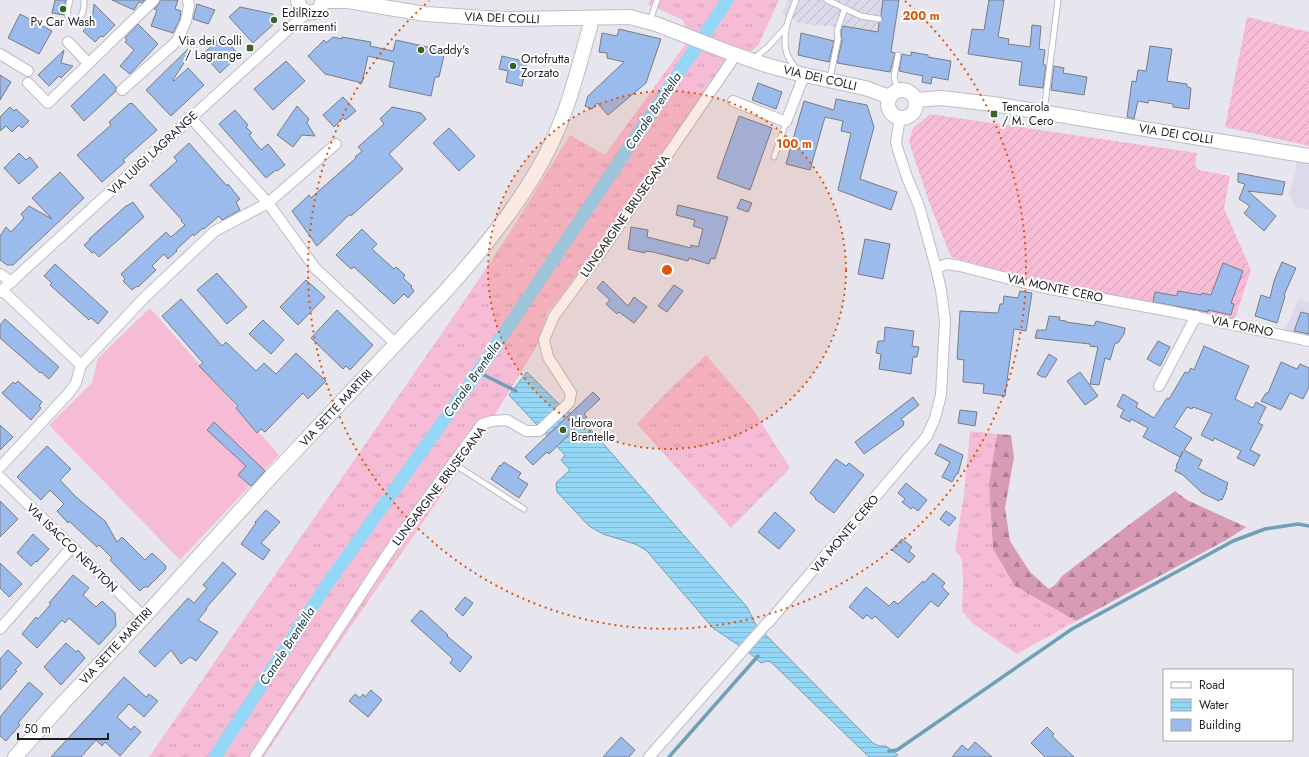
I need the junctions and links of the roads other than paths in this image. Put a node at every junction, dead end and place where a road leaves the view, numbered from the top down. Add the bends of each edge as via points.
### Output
1 (70, 0) edge
2 (84, 0) edge
3 (154, 0) edge
4 (188, 0) edge
5 (657, 0) edge
6 (796, 0) edge
7 (827, 0) edge
8 (1058, 0) edge
9 (323, 1) edge
10 (299, 3) edge
11 (845, 8) junction
12 (590, 18) junction
13 (879, 19) dead end
14 (653, 23) junction
15 (785, 28) junction
16 (68, 42) dead end
17 (731, 53) junction
18 (0, 54) edge
19 (898, 55) dead end
20 (751, 60) junction
21 (89, 64) junction
22 (28, 71) dead end
23 (802, 74) junction
24 (830, 80) junction
25 (28, 83) dead end
26 (122, 90) dead end
27 (894, 94) junction
28 (915, 100) junction
29 (733, 101) dead end
30 (1044, 113) junction
31 (191, 118) junction
32 (900, 118) junction
33 (786, 122) junction
34 (336, 144) dead end
35 (1309, 156) edge
36 (774, 157) dead end
37 (268, 203) junction
38 (936, 268) junction
39 (0, 274) edge
40 (12, 282) junction
41 (1, 291) edge
42 (1174, 312) joint
43 (1196, 316) junction
44 (1309, 341) edge
45 (396, 344) junction
46 (81, 364) junction
47 (1159, 386) dead end
48 (454, 464) junction
49 (0, 467) edge
50 (0, 478) edge
51 (524, 509) dead end
52 (71, 548) junction
53 (144, 617) junction
54 (0, 628) edge
55 (15, 757) edge
56 (256, 757) edge
57 (649, 757) edge

1 - 2 lane via 67,16 73,23 82,17
3 - 21 street
4 - 26 street via 186,21 177,41
5 - 14 lane
6 - 15 lane
7 - 11 lane
8 - 30 lane
9 - 10 main road, VIA DEI COLLI via 320,9 313,13
9 - 12 main road, VIA DEI COLLI via 348,1 425,14 493,19
10 - 31 street, VIA LUIGI LAGRANGE via 303,16
11 - 13 lane via 861,16
11 - 24 lane via 837,32
12 - 14 main road, VIA DEI COLLI via 630,17
12 - 45 main road, VIA SETTE MARTIRI via 590,27 568,105 542,162 502,222 473,259
14 - 17 main road, VIA DEI COLLI
15 - 20 lane via 768,47
15 - 23 lane via 788,56
16 - 21 street
17 - 20 main road, VIA DEI COLLI
17 - 48 street, LUNGARGINE BRUSEGANA via 731,62 599,255 554,316 544,340 548,357 571,393 568,403 539,431 526,431 507,420 482,424
18 - 22 street
19 - 27 lane
20 - 23 main road, VIA DEI COLLI
21 - 25 street via 48,103
23 - 24 main road, VIA DEI COLLI
23 - 33 street
24 - 27 main road, VIA DEI COLLI
27 - 28 main road, VIA DEI COLLI via 908,92
27 - 32 main road via 888,101 890,110
28 - 30 main road, VIA DEI COLLI via 941,98
28 - 32 main road via 912,113
29 - 33 street
30 - 35 main road, VIA DEI COLLI
31 - 37 street
31 - 40 street, VIA LUIGI LAGRANGE
32 - 38 street, VIA MONTE CERO via 896,142 919,206
33 - 36 lane
34 - 37 street
37 - 45 street via 315,268
37 - 46 street via 215,231 144,298
38 - 42 street, VIA MONTE CERO via 947,264 960,266 1045,288
38 - 57 street, VIA MONTE CERO via 945,321 942,395 926,436 768,623
39 - 40 street
40 - 41 street, VIA LUIGI LAGRANGE
41 - 46 street
42 - 43 street, VIA FORNO
43 - 44 street, VIA FORNO
43 - 47 street
45 - 53 main road, VIA SETTE MARTIRI
46 - 49 street via 76,383 68,394
48 - 51 lane
48 - 56 street, LUNGARGINE BRUSEGANA via 386,556
50 - 52 street, VIA ISACCO NEWTON
52 - 53 street, VIA ISACCO NEWTON
52 - 54 street
53 - 55 main road, VIA SETTE MARTIRI

